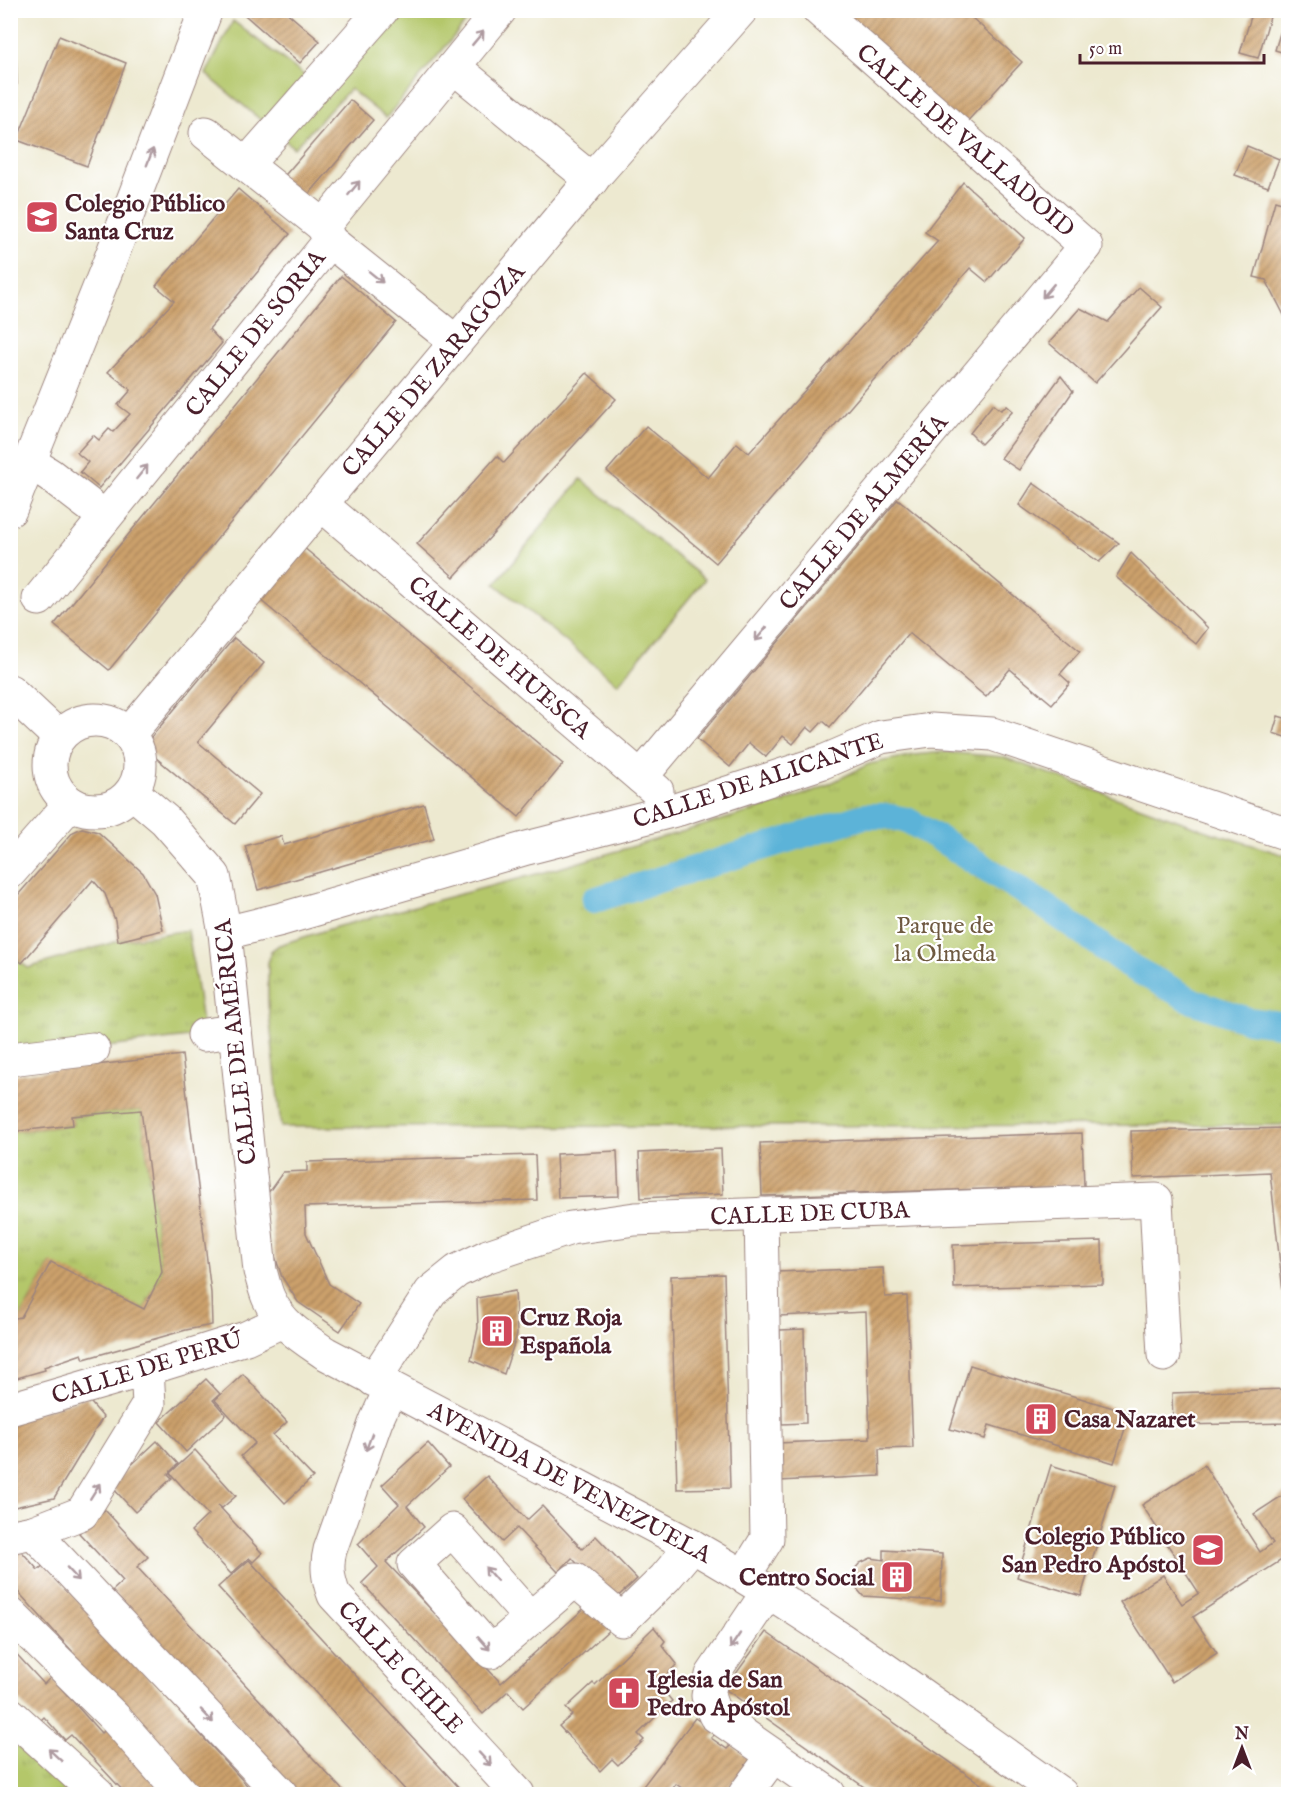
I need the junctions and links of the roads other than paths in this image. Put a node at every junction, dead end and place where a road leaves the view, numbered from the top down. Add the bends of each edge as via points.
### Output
1 (206, 10) edge
2 (382, 10) edge
3 (500, 10) edge
4 (819, 10) edge
5 (732, 14) edge
6 (454, 66) junction
7 (206, 133) dead end
8 (246, 165) junction
9 (592, 180) junction
10 (327, 233) junction
11 (1086, 246) joint
12 (456, 342) junction
13 (30, 462) junction
14 (321, 504) junction
15 (10, 510) edge
16 (105, 517) junction
17 (39, 599) dead end
18 (10, 691) edge
19 (129, 734) junction
20 (59, 737) junction
21 (641, 777) junction
22 (132, 792) junction
23 (70, 804) junction
24 (679, 809) junction
25 (1288, 834) edge
26 (10, 872) edge
27 (225, 933) junction
28 (93, 1049) dead end
29 (10, 1059) edge
30 (761, 1214) junction
31 (282, 1320) junction
32 (1164, 1355) dead end
33 (147, 1370) junction
34 (382, 1384) junction
35 (10, 1409) edge
36 (22, 1534) edge
37 (692, 1546) junction
38 (756, 1584) junction
39 (10, 1614) edge
40 (530, 1618) dead end
41 (10, 1714) edge
42 (773, 1756) junction
43 (98, 1794) edge
44 (182, 1794) edge
45 (281, 1794) edge
46 (518, 1794) edge
47 (745, 1794) edge
48 (829, 1794) edge
49 (1061, 1794) edge

13 -> 1 street
2 - 8 street
6 -> 3 street, CALLE DE SORIA
4 - 11 street, CALLE DE VALLADOID
5 - 9 street, CALLE DE ZARAGOZA
6 - 9 street
10 -> 6 street, CALLE DE SORIA
7 - 8 street
8 - 10 street
9 - 12 street, CALLE DE ZARAGOZA
10 -> 12 street
16 -> 10 street, CALLE DE SORIA
11 -> 21 street, CALLE DE ALMERÍA
12 - 14 street, CALLE DE ZARAGOZA
13 - 15 street
13 - 16 street
14 - 19 street, CALLE DE ZARAGOZA
14 - 21 street, CALLE DE HUESCA
16 - 17 street, CALLE DE SORIA
18 - 20 street
19 - 20 street via 113,723 94,719 74,724
19 - 22 street via 141,762
20 - 23 street via 51,754 50,773 57,790
21 - 24 street, CALLE DE HUESCA
22 - 23 street via 120,804 104,810 86,810
22 - 27 street, CALLE DE AMÉRICA via 165,820 214,876
23 - 26 street
24 - 25 street, CALLE DE ALICANTE via 823,762 881,737 931,730 992,734
24 - 27 street, CALLE DE ALICANTE
27 - 31 street, CALLE DE AMÉRICA via 220,1033 260,1271 269,1300
28 - 29 street
30 - 32 street, CALLE DE CUBA via 1156,1200
30 - 34 street, CALLE DE CUBA via 625,1220 571,1228 488,1256 457,1271 431,1292
30 - 38 street via 767,1539
31 - 33 street, CALLE DE PERÚ via 246,1338
31 - 34 street, AVENIDA DE VENEZUELA via 316,1347
33 - 35 street, CALLE DE PERÚ
36 -> 33 street via 82,1513 149,1404
34 - 37 street, AVENIDA DE VENEZUELA
34 -> 46 street, CALLE CHILE via 376,1421 330,1550 329,1581 334,1595
36 -> 45 street
37 - 38 street, AVENIDA DE VENEZUELA
37 - 40 street via 622,1620 575,1580
38 -> 42 street via 712,1675 708,1696 715,1715
38 - 49 street, AVENIDA DE VENEZUELA via 850,1645
39 - 44 street via 115,1718
43 -> 41 street
42 - 47 street
42 - 48 street

